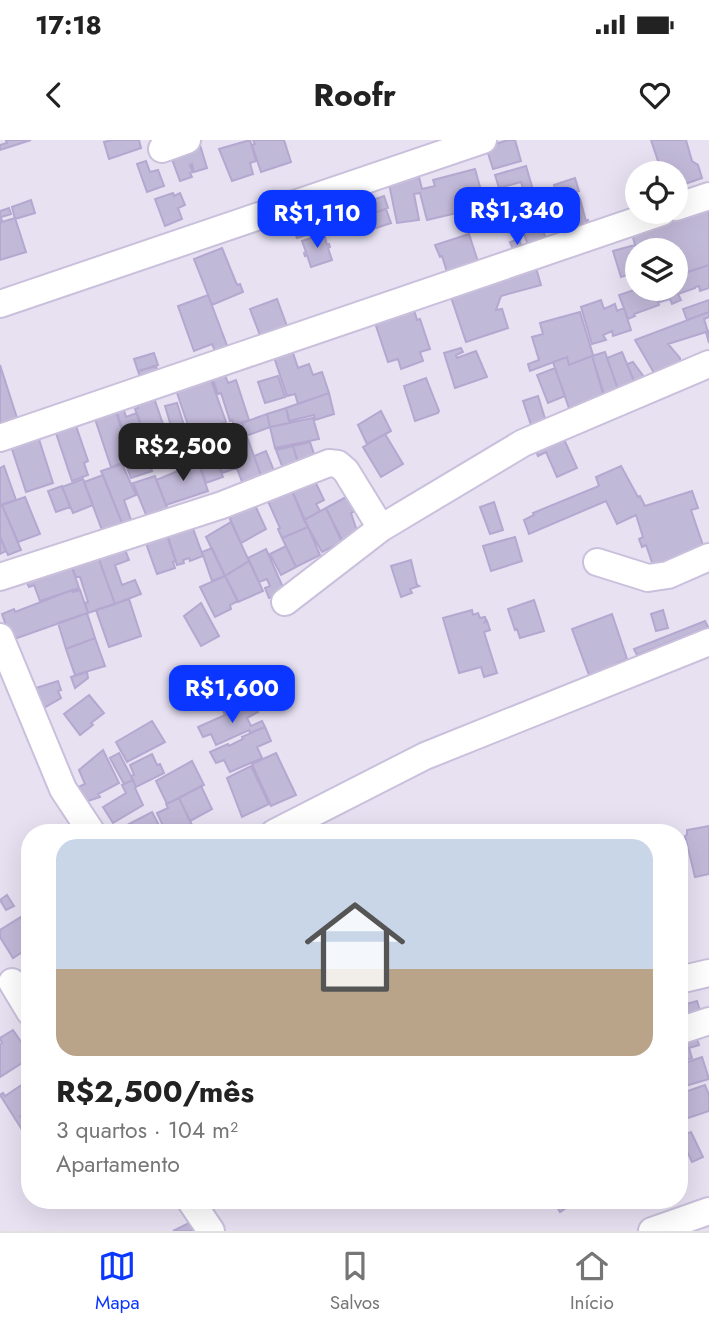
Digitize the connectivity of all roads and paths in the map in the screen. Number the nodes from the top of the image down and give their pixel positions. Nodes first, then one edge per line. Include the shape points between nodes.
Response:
1 (187, 140) edge
2 (483, 140) edge
3 (162, 149) dead end
4 (709, 196) edge
5 (688, 203) edge
6 (627, 224) edge
7 (0, 304) edge
8 (709, 364) edge
9 (0, 438) edge
10 (381, 528) junction
11 (709, 557) edge
12 (597, 562) dead end
13 (0, 577) edge
14 (285, 602) dead end
15 (0, 637) edge
16 (709, 642) edge
17 (86, 824) edge
18 (292, 824) edge
19 (709, 973) edge
20 (688, 978) edge
21 (709, 1021) edge
22 (688, 1028) edge
23 (196, 1209) edge
24 (709, 1211) edge
25 (211, 1231) edge
26 (652, 1231) edge

1 - 3 street
2 - 7 street
4 - 5 street
6 - 9 street
8 - 10 street via 523,443
10 - 13 street via 346,471 329,463 222,505
10 - 14 street
11 - 12 street via 648,579
15 - 17 street via 63,789
16 - 18 street via 425,756
19 - 20 street
21 - 22 street
23 - 25 street
24 - 26 street

